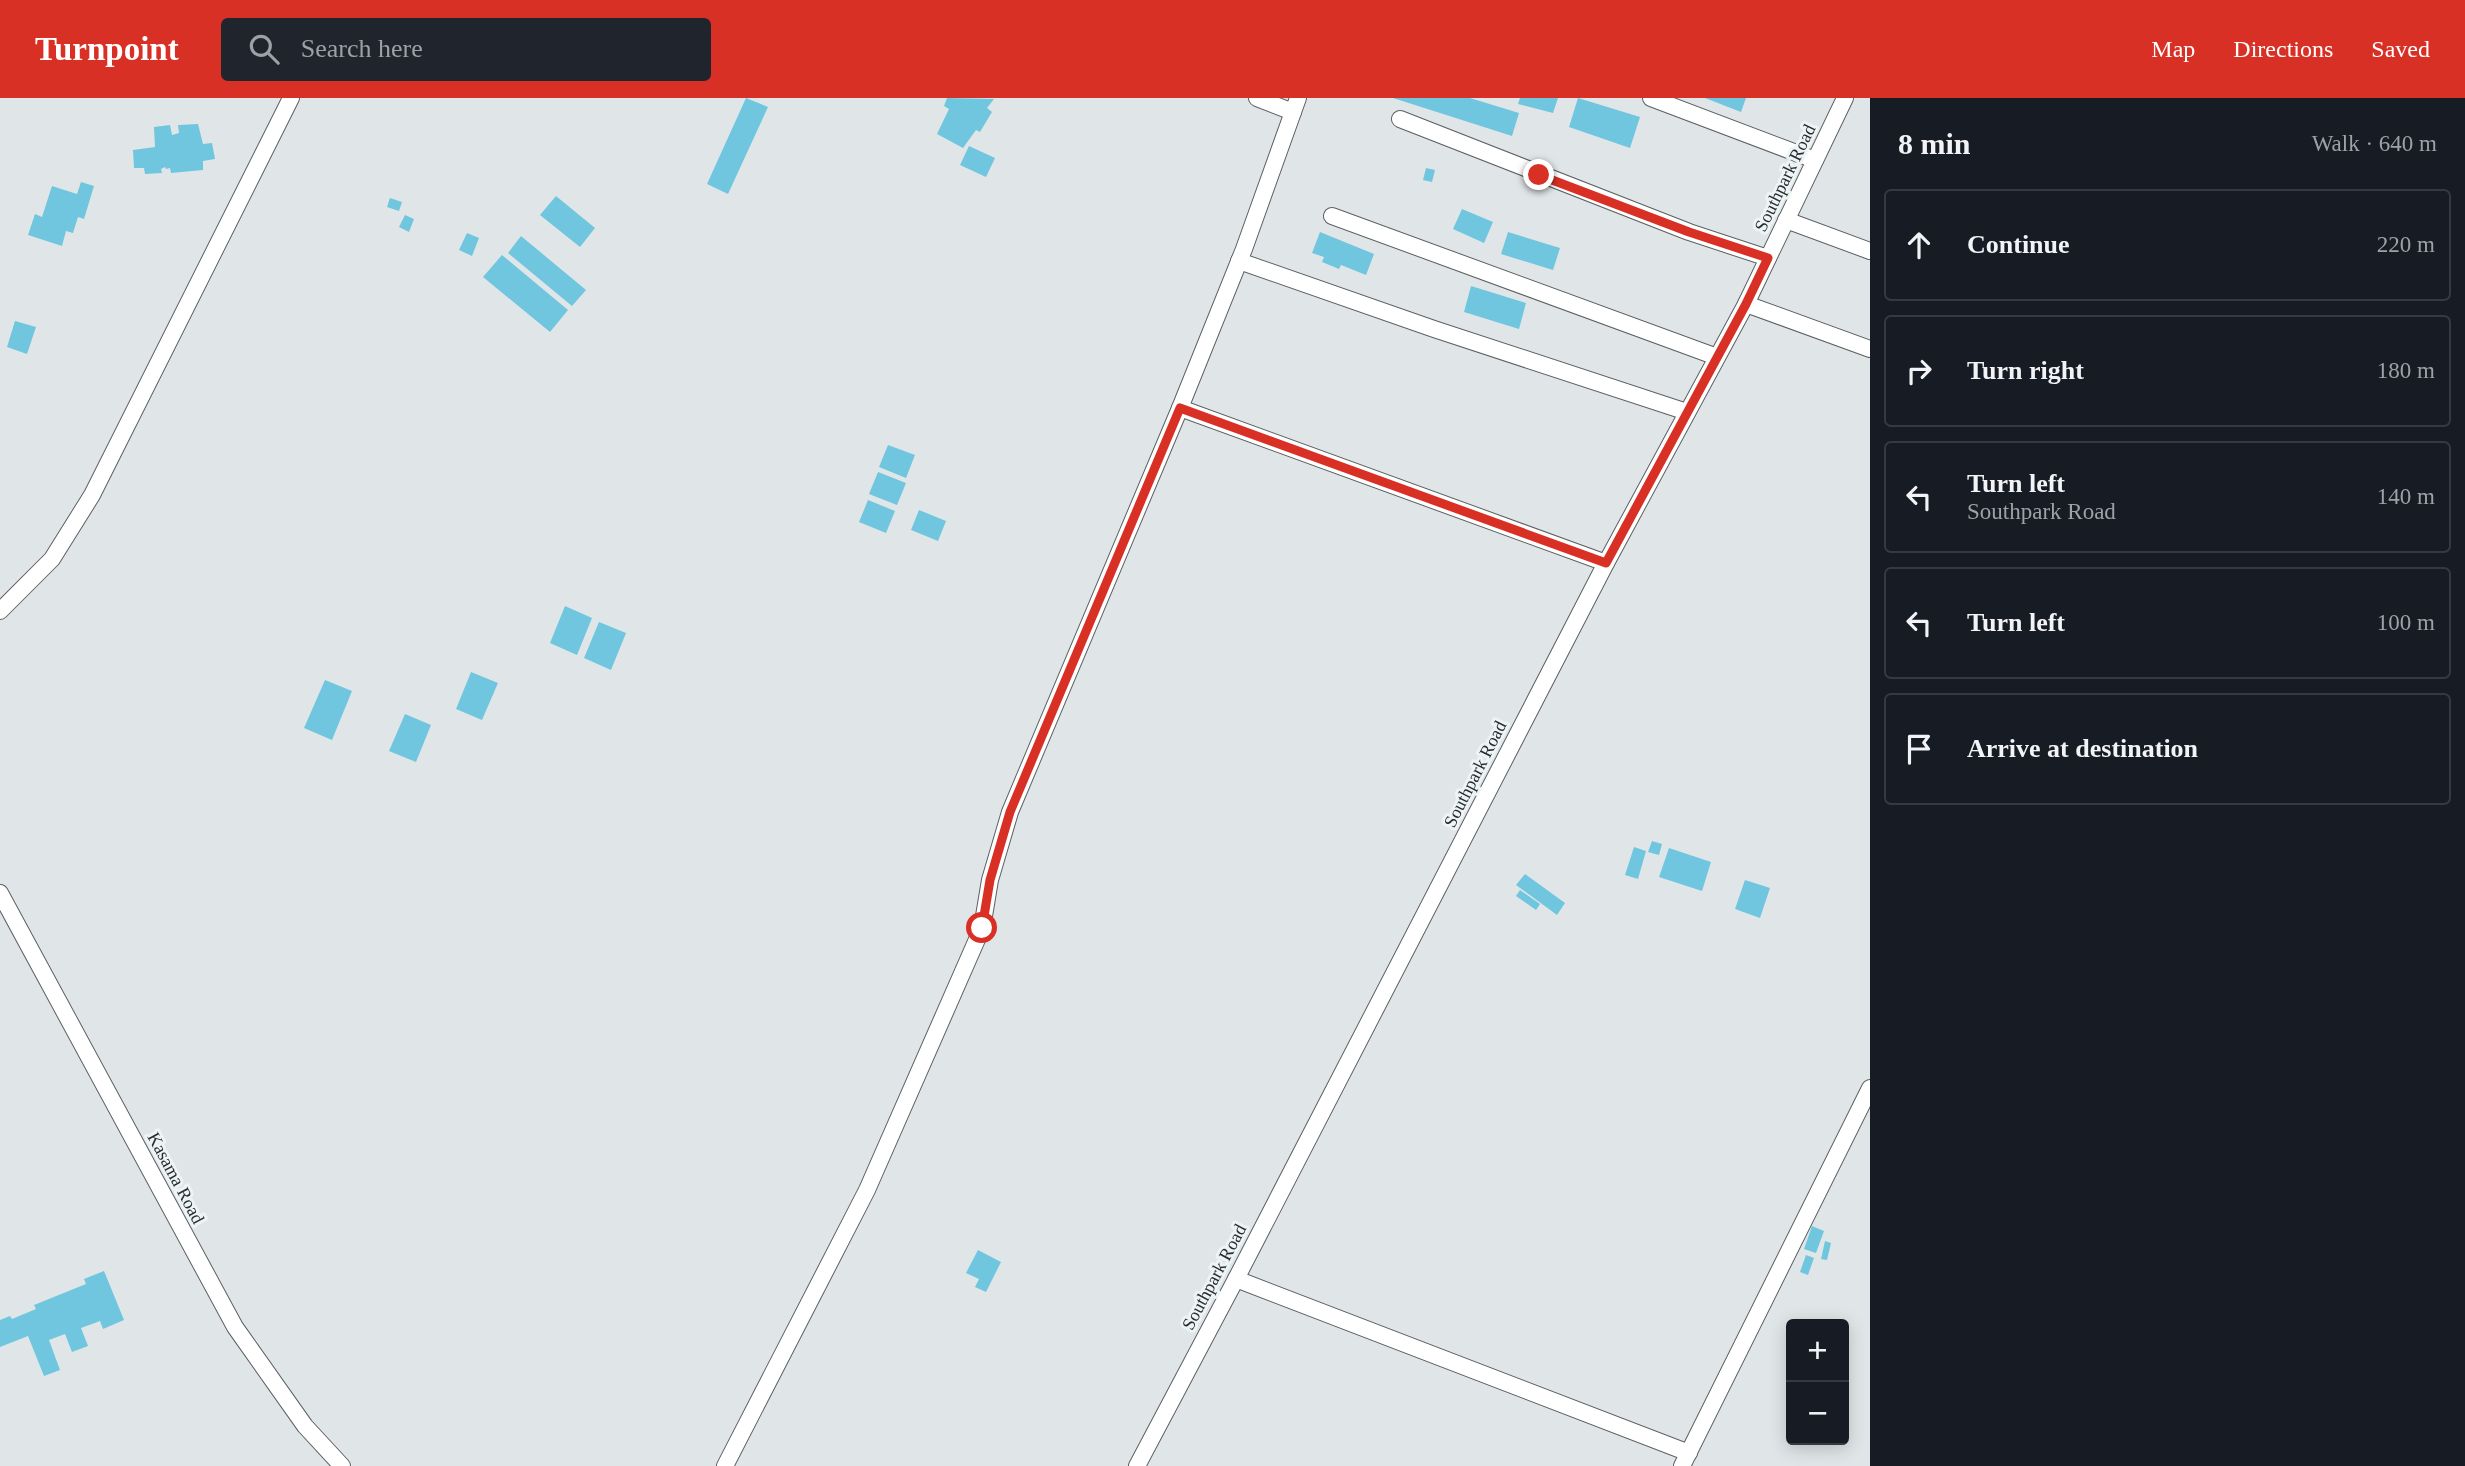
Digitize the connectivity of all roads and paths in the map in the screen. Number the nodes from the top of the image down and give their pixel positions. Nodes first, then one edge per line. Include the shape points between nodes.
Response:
1 (291, 98) edge
2 (1257, 98) edge
3 (1651, 98) edge
4 (1845, 98) edge
5 (1295, 105) edge
6 (1400, 119) dead end
7 (1815, 160) junction
8 (1332, 216) dead end
9 (1786, 220) junction
10 (1870, 251) edge
11 (1768, 258) junction
12 (1239, 261) junction
13 (1746, 304) junction
14 (1870, 349) edge
15 (1717, 357) junction
16 (1180, 408) junction
17 (1687, 412) junction
18 (1606, 563) junction
19 (0, 611) edge
20 (0, 893) edge
21 (1870, 1088) edge
22 (1236, 1279) junction
23 (1686, 1460) edge
24 (342, 1466) edge
25 (725, 1466) edge
26 (1137, 1466) edge

1 - 19 street via 92,495 52,559
2 - 5 street
3 - 7 street
4 - 7 street, Southpark Road
5 - 12 street
6 - 11 street
7 - 9 street, Southpark Road
8 - 15 street
9 - 10 street
9 - 11 street, Southpark Road
11 - 13 street, Southpark Road
12 - 16 street
12 - 17 street
13 - 14 street
13 - 15 street, Southpark Road
15 - 17 street, Southpark Road
16 - 18 street
16 - 25 street via 1010,812 982,928 867,1190
17 - 18 street, Southpark Road
18 - 22 street, Southpark Road
20 - 24 street, Kasama Road via 234,1327 305,1426
21 - 23 street
22 - 23 street
22 - 26 street, Southpark Road

